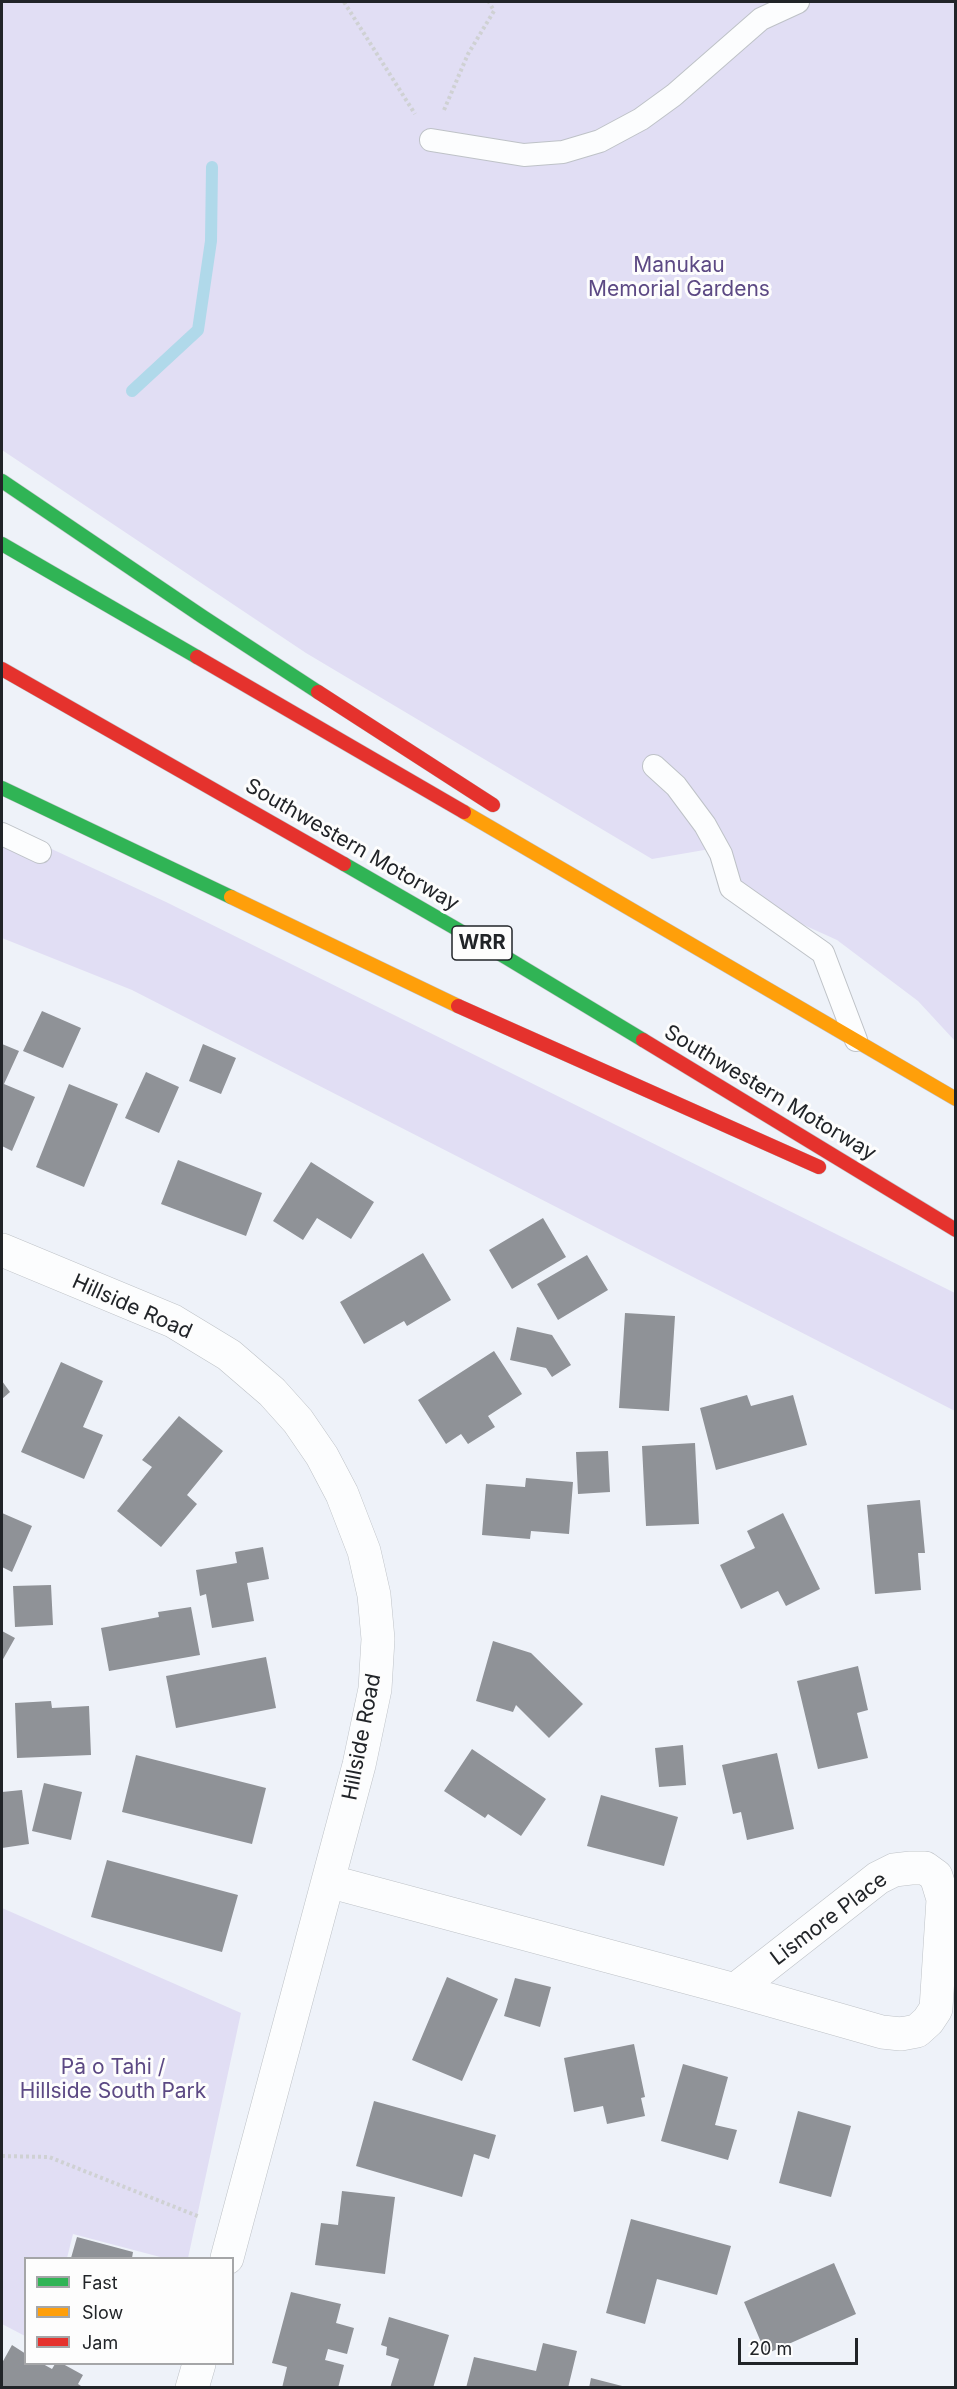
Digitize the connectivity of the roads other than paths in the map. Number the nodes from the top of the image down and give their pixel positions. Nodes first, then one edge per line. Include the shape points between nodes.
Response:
1 (798, 2) edge
2 (431, 140) road end
3 (2, 481) edge
4 (2, 544) edge
5 (2, 669) edge
6 (654, 766) dead end
7 (2, 788) edge
8 (504, 812) dead end
9 (2, 834) edge
10 (40, 852) dead end
11 (615, 884) dead end
12 (856, 1040) junction
13 (956, 1099) edge
14 (941, 1222) junction
15 (956, 1230) edge
16 (2, 1250) edge
17 (328, 1881) junction
18 (735, 1990) junction
19 (231, 2245) edge
20 (199, 2365) edge
21 (192, 2388) edge

1 - 2 lane via 761,19 674,95 600,141 563,152 524,154
3 - 8 highway
4 - 12 highway
5 - 14 highway, Southwestern Motorway / WRR via 507,957
6 - 12 lane via 676,786 705,825 721,854 731,888 822,953
7 - 14 highway via 511,1031
9 - 10 lane
11 - 12 highway
12 - 13 highway
14 - 15 highway, Southwestern Motorway / WRR
16 - 17 street, Hillside Road via 173,1321 229,1355 298,1421 337,1485 364,1551 378,1639 375,1689
17 - 18 street, Lismore Place
17 - 19 street, Hillside Road
18 - 18 street, Lismore Place via 878,1878 910,1868 925,1868 936,1876 943,1899 936,2009 917,2031 882,2032
20 - 21 street

